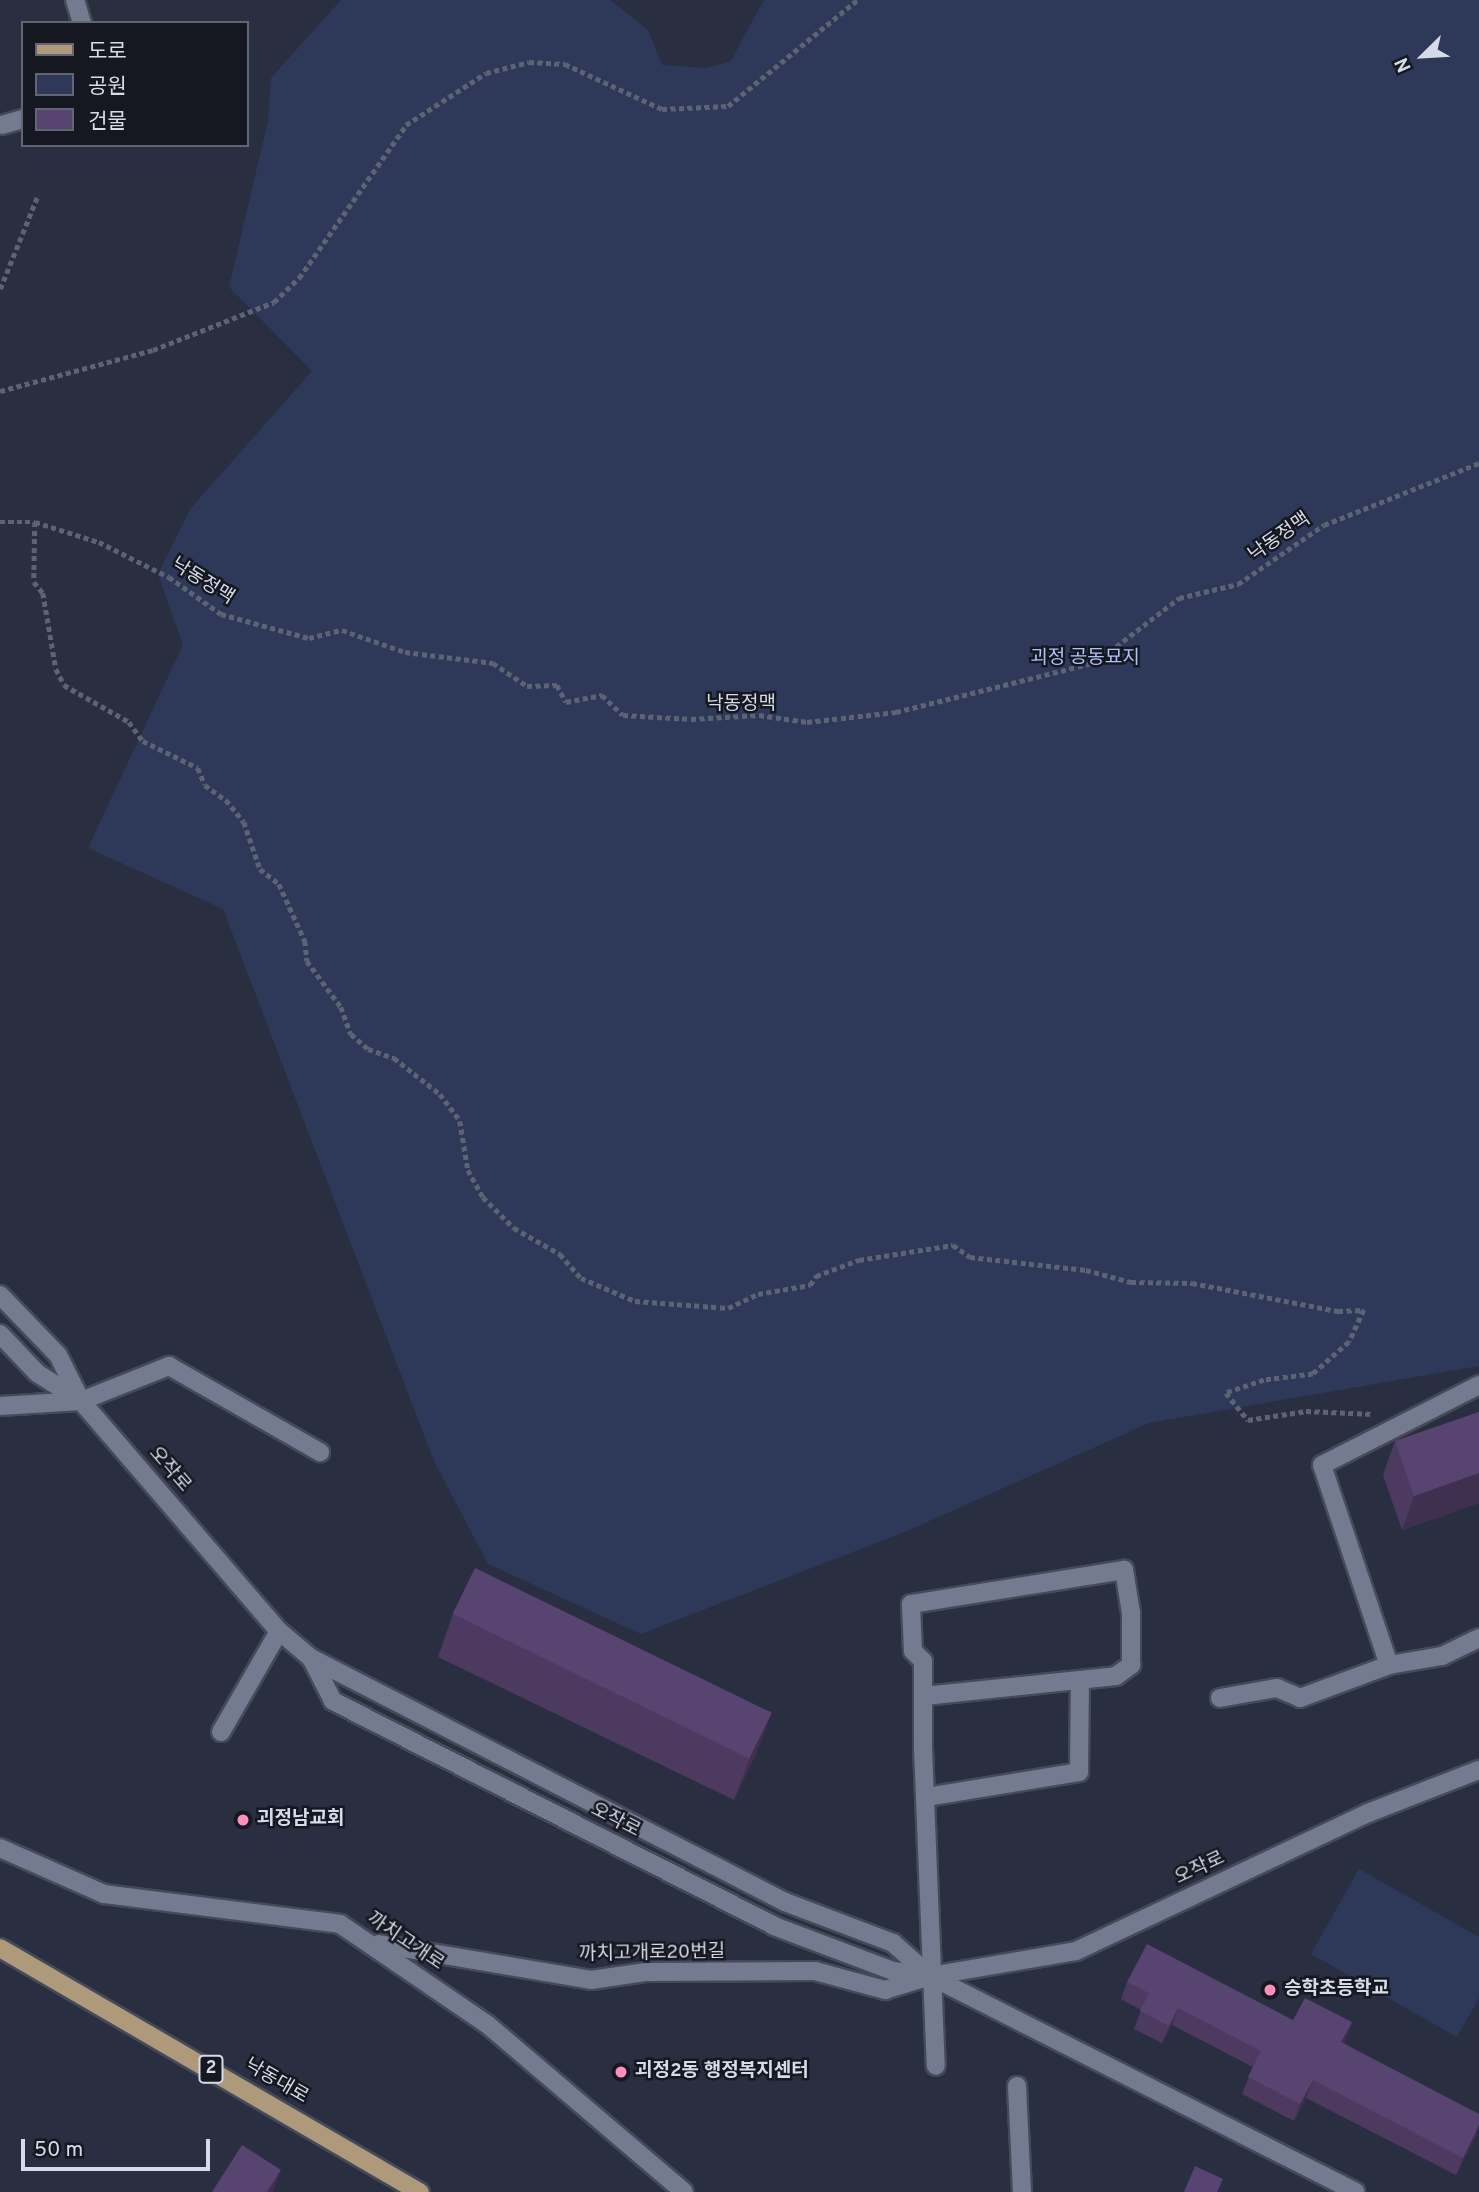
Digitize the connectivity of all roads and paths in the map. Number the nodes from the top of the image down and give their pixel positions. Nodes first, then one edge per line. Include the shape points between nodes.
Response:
1 (75, 0) edge
2 (857, 0) edge
3 (81, 21) edge
4 (21, 120) edge
5 (2, 125) dead end
6 (38, 195) dead end
7 (0, 289) edge
8 (0, 391) edge
9 (1479, 463) edge
10 (0, 522) edge
11 (35, 522) junction
12 (0, 1295) edge
13 (0, 1334) edge
14 (1479, 1385) edge
15 (81, 1401) junction
16 (0, 1406) edge
17 (1377, 1414) dead end
18 (320, 1452) dead end
19 (279, 1631) junction
20 (1479, 1638) edge
21 (311, 1658) junction
22 (1389, 1665) junction
23 (1080, 1683) junction
24 (924, 1696) junction
25 (1220, 1698) dead end
26 (221, 1732) dead end
27 (1479, 1770) edge
28 (927, 1797) junction
29 (0, 1848) edge
30 (373, 1944) junction
31 (0, 1948) edge
32 (930, 1976) junction
33 (936, 2066) dead end
34 (1017, 2087) dead end
35 (421, 2192) edge
36 (684, 2192) edge
37 (1022, 2192) edge
38 (1355, 2192) edge

1 - 3 street
2 - 8 path via 728,106 662,108 565,64 529,62 486,73 406,125 299,278 274,302 153,350
4 - 5 street
6 - 7 path
9 - 11 path, 낙동정맥 via 1324,524 1238,584 1179,598 1096,662 896,712 807,722 759,715 691,719 623,715 602,695 566,702 557,685 527,686 493,663 405,652 342,630 309,638 221,614 139,561
10 - 11 path, 낙동정맥
11 - 17 path via 34,582 43,593 56,669 64,685 129,722 143,741 198,768 205,785 226,800 244,822 261,869 279,884 304,941 307,961 341,1007 351,1034 368,1049 394,1058 440,1094 460,1121 468,1170 482,1197 514,1228 560,1254 581,1278 635,1301 728,1308 758,1294 810,1285 816,1276 859,1260 953,1245 970,1257 1086,1270 1131,1282 1192,1283 1338,1311 1364,1310 1349,1342 1313,1374 1264,1380 1226,1393 1248,1420 1306,1412
12 - 15 street, 오작로 via 58,1355
13 - 15 street, 오작로 via 37,1373
14 - 22 street via 1322,1465
15 - 16 street
15 - 18 street via 169,1366
15 - 19 street, 오작로
19 - 21 street, 오작로
19 - 26 street
20 - 22 street via 1443,1656
21 - 32 street, 오작로 via 785,1902 893,1943
21 - 32 street, 오작로 via 333,1701 774,1926 882,1967
22 - 25 street via 1300,1698 1277,1688
23 - 24 street
23 - 24 street via 1116,1675 1131,1665 1131,1613 1124,1570 911,1604 913,1651 923,1661
23 - 28 street via 1079,1772
24 - 28 street
27 - 32 street, 오작로 via 1368,1813 1076,1951
28 - 32 street
29 - 30 street, 까치고개로 via 104,1894 340,1924
30 - 32 street, 까치고개로20번길 via 592,1980 646,1972 815,1971 885,1990
30 - 36 street, 까치고개로 via 488,2025
31 - 35 main road, 낙동대로 / 2
32 - 33 street
32 - 38 street
34 - 37 street

